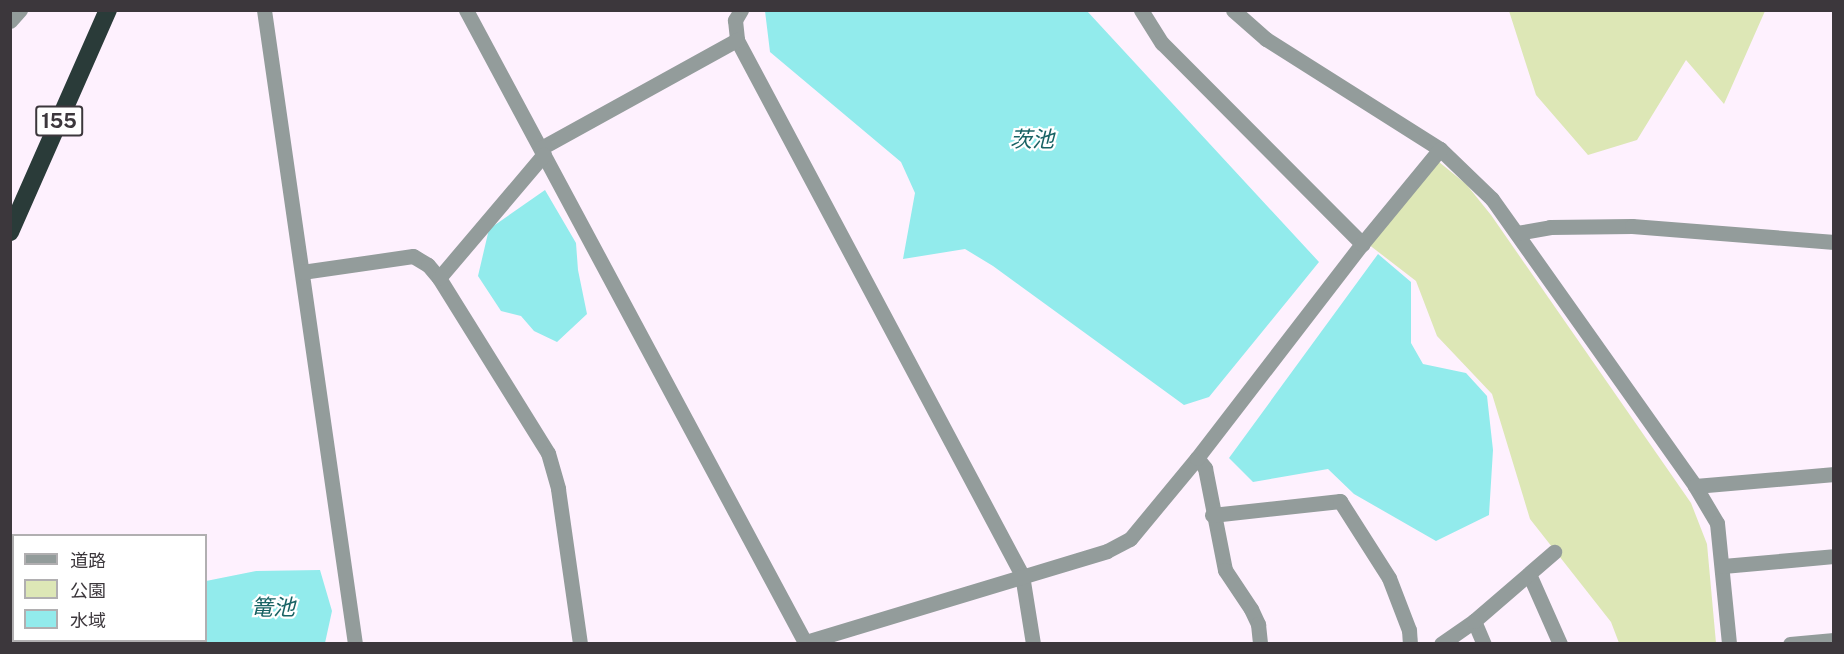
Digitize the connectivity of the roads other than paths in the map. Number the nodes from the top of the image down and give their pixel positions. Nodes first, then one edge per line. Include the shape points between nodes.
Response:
1 (20, 10) edge
2 (108, 10) edge
3 (264, 10) edge
4 (466, 10) edge
5 (741, 10) edge
6 (1141, 10) edge
7 (1233, 10) edge
8 (10, 21) edge
9 (737, 40) junction
10 (1440, 148) junction
11 (542, 151) junction
12 (10, 232) edge
13 (1517, 233) junction
14 (1833, 242) edge
15 (1362, 244) junction
16 (302, 272) junction
17 (439, 278) junction
18 (1197, 458) junction
19 (1833, 474) edge
20 (1695, 486) junction
21 (1212, 515) junction
22 (1554, 552) dead end
23 (1833, 556) edge
24 (1723, 566) junction
25 (1528, 574) junction
26 (1023, 575) junction
27 (1474, 621) junction
28 (1833, 640) edge
29 (806, 643) edge
30 (355, 644) edge
31 (580, 644) edge
32 (1033, 644) edge
33 (1260, 644) edge
34 (1410, 644) edge
35 (1441, 644) edge
36 (1484, 644) edge
37 (1560, 644) edge
38 (1729, 644) edge
39 (1790, 644) edge

1 - 8 street
2 - 12 highway, 155
3 - 16 street
4 - 11 street
5 - 9 street via 735,20
6 - 15 street via 1162,43
7 - 10 street via 1266,39
9 - 11 street
9 - 26 street
10 - 13 street via 1492,199
10 - 15 street
11 - 17 street
11 - 29 street
13 - 14 street via 1550,227 1632,226
13 - 20 street
15 - 18 street
16 - 17 street via 413,256
16 - 30 street
17 - 31 street via 548,453 558,489
18 - 21 street via 1204,468
18 - 26 street via 1130,539 1107,551
19 - 20 street
20 - 24 street via 1717,523
21 - 33 street via 1225,570 1251,609 1258,624
21 - 34 street via 1340,501 1389,578 1409,630
22 - 25 street
23 - 24 street
24 - 38 street
25 - 27 street
25 - 37 street
26 - 29 street
26 - 32 street
27 - 35 street
27 - 36 street
28 - 39 street

